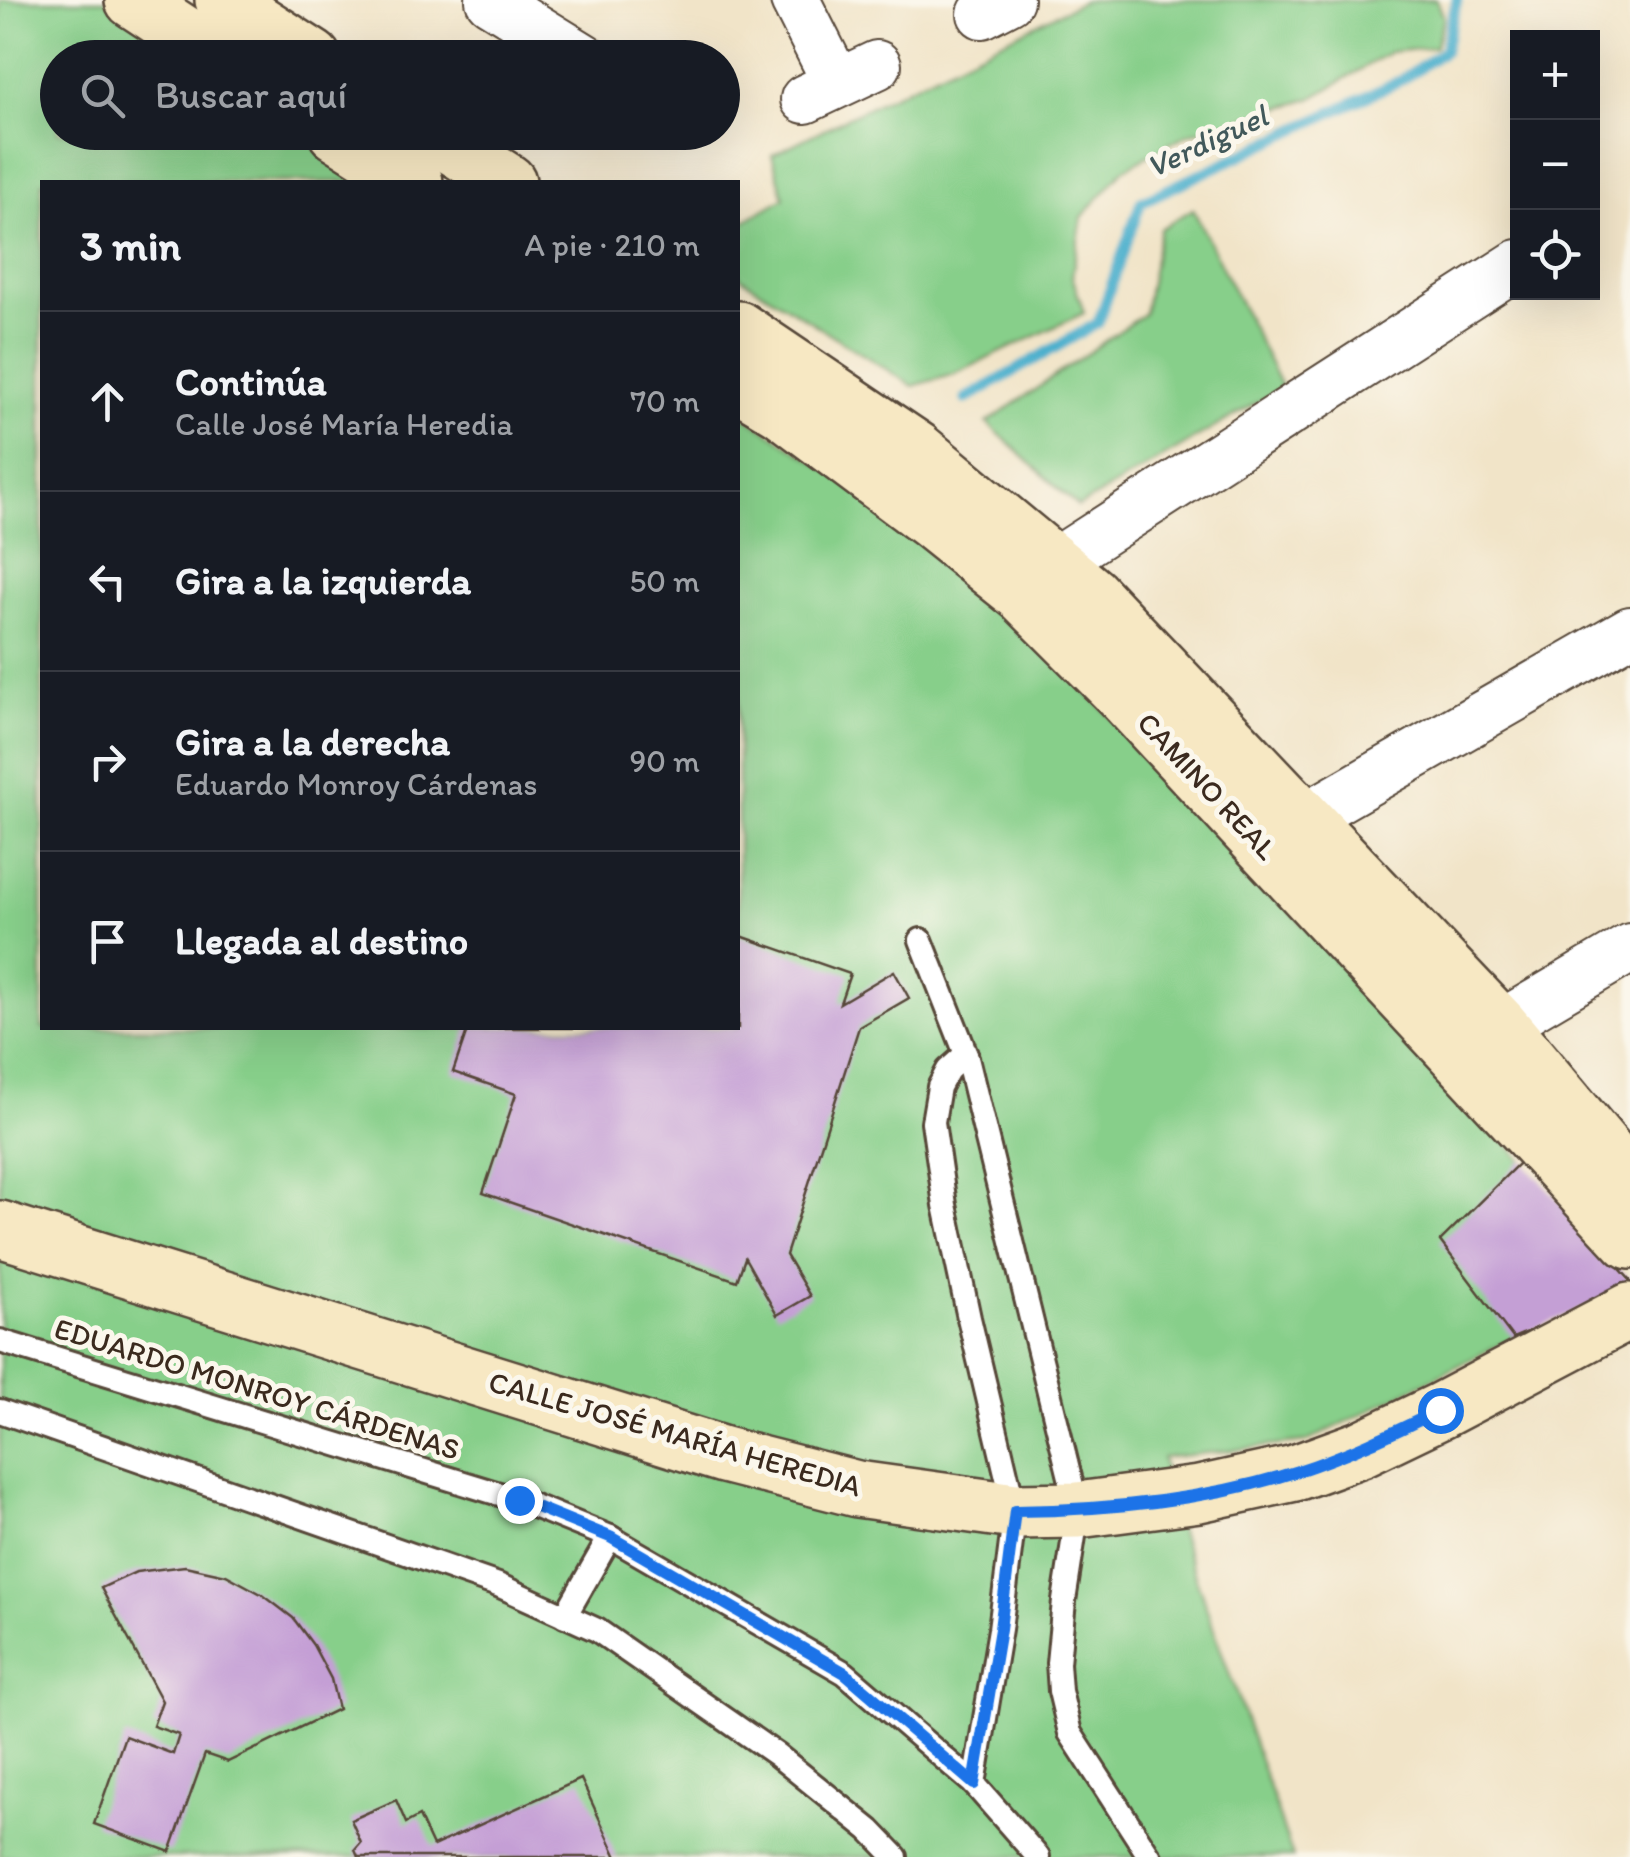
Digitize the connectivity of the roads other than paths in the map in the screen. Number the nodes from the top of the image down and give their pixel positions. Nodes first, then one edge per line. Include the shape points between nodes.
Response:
1 (133, 0) edge
2 (223, 0) edge
3 (490, 0) edge
4 (558, 0) edge
5 (795, 0) edge
6 (194, 40) edge
7 (285, 40) edge
8 (556, 40) edge
9 (577, 40) edge
10 (840, 82) dead end
11 (364, 150) edge
12 (458, 150) edge
13 (412, 180) edge
14 (505, 180) edge
15 (1510, 269) edge
16 (740, 330) edge
17 (740, 383) edge
18 (1056, 562) junction
19 (1630, 630) edge
20 (1304, 818) junction
21 (922, 940) dead end
22 (1630, 948) edge
23 (1500, 1025) junction
24 (966, 1054) junction
25 (1630, 1180) edge
26 (0, 1229) edge
27 (1630, 1240) edge
28 (1630, 1311) edge
29 (0, 1341) edge
30 (0, 1411) edge
31 (1078, 1510) junction
32 (1015, 1511) junction
33 (610, 1537) junction
34 (565, 1616) junction
35 (974, 1784) junction
36 (896, 1857) edge
37 (1038, 1857) edge
38 (1150, 1857) edge

1 - 6 main road
2 - 7 main road
3 - 8 street
4 - 9 street
5 - 10 street
11 - 13 main road
12 - 14 main road
15 - 18 street
16 - 18 main road, CAMINO REAL via 916,449
17 - 27 main road, CAMINO REAL via 1023,595
18 - 20 main road, CAMINO REAL
19 - 20 street
20 - 23 main road, CAMINO REAL
21 - 24 lane
22 - 23 street
23 - 25 main road, CAMINO REAL
24 - 31 lane
24 - 32 lane via 939,1087 933,1122 961,1281
26 - 32 main road, CALLE JOSÉ MARÍA HEREDIA via 724,1455 856,1489
28 - 31 main road, CALLE JOSÉ MARÍA HEREDIA via 1328,1461 1199,1494
29 - 33 lane, EDUARDO MONROY CÁRDENAS via 519,1500
30 - 34 lane via 498,1586
31 - 32 main road, CALLE JOSÉ MARÍA HEREDIA
31 - 38 lane via 1064,1600 1060,1691 1070,1733
32 - 35 lane
33 - 34 lane
33 - 35 lane, EDUARDO MONROY CÁRDENAS via 845,1673
34 - 36 lane via 598,1630 777,1754
35 - 37 lane, EDUARDO MONROY CÁRDENAS

